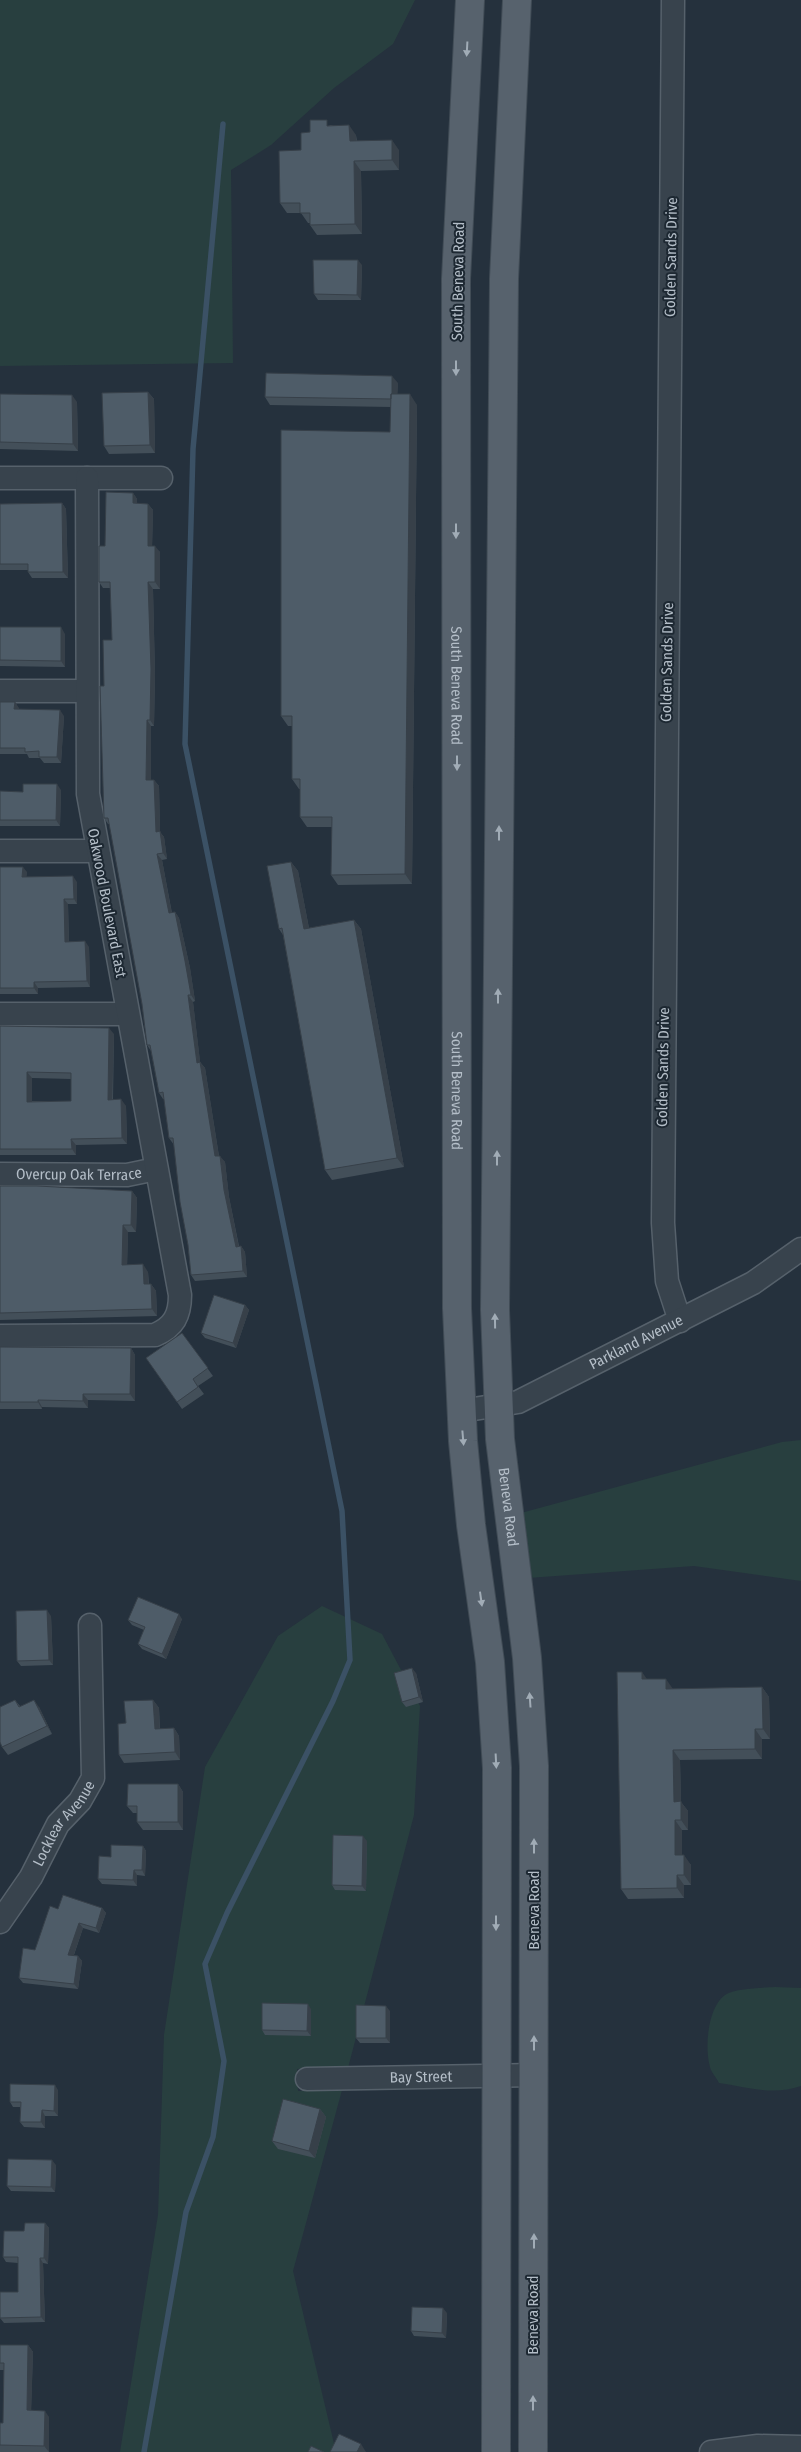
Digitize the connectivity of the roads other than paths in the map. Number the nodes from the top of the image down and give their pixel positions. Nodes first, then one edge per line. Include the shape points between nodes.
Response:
1 (470, 0) edge
2 (517, 0) edge
3 (673, 0) edge
4 (0, 478) edge
5 (87, 478) junction
6 (161, 478) dead end
7 (0, 691) edge
8 (87, 691) junction
9 (0, 851) edge
10 (97, 851) junction
11 (0, 1014) edge
12 (127, 1014) junction
13 (156, 1169) junction
14 (0, 1174) edge
15 (801, 1249) edge
16 (680, 1321) junction
17 (0, 1336) edge
18 (498, 1405) junction
19 (461, 1411) junction
20 (90, 1625) dead end
21 (0, 1922) edge
22 (495, 2074) junction
23 (534, 2074) junction
24 (307, 2079) dead end
25 (801, 2447) edge
26 (496, 2452) edge
27 (533, 2452) edge
28 (711, 2452) edge

1 -> 19 main road, South Beneva Road via 456,279 457,1308
18 -> 2 main road, Beneva Road via 504,279
3 - 16 street, Golden Sands Drive via 663,1223 667,1282
4 - 5 street
5 - 6 street
5 - 8 street, Oakwood Boulevard East
7 - 8 street
8 - 10 street, Oakwood Boulevard East via 88,794
9 - 10 street
10 - 12 street, Oakwood Boulevard East
11 - 12 street
12 - 13 street, Oakwood Boulevard East
13 - 14 street, Overcup Oak Terrace via 127,1175
13 - 17 street, Oakwood Boulevard East via 180,1295 174,1322 163,1332 144,1336
15 - 16 street, Parkland Avenue via 753,1283
16 - 18 street, Parkland Avenue via 518,1402
18 - 19 street, Parkland Avenue
23 -> 18 main road, Beneva Road via 534,1766 527,1658
19 -> 22 main road via 471,1525 490,1662 497,1768
20 - 21 street, Locklear Avenue via 93,1778 80,1801 58,1824 31,1878
22 - 23 street, Bay Street
22 - 24 street, Bay Street
22 - 26 main road
27 -> 23 main road, Beneva Road
25 - 28 street via 758,2446

